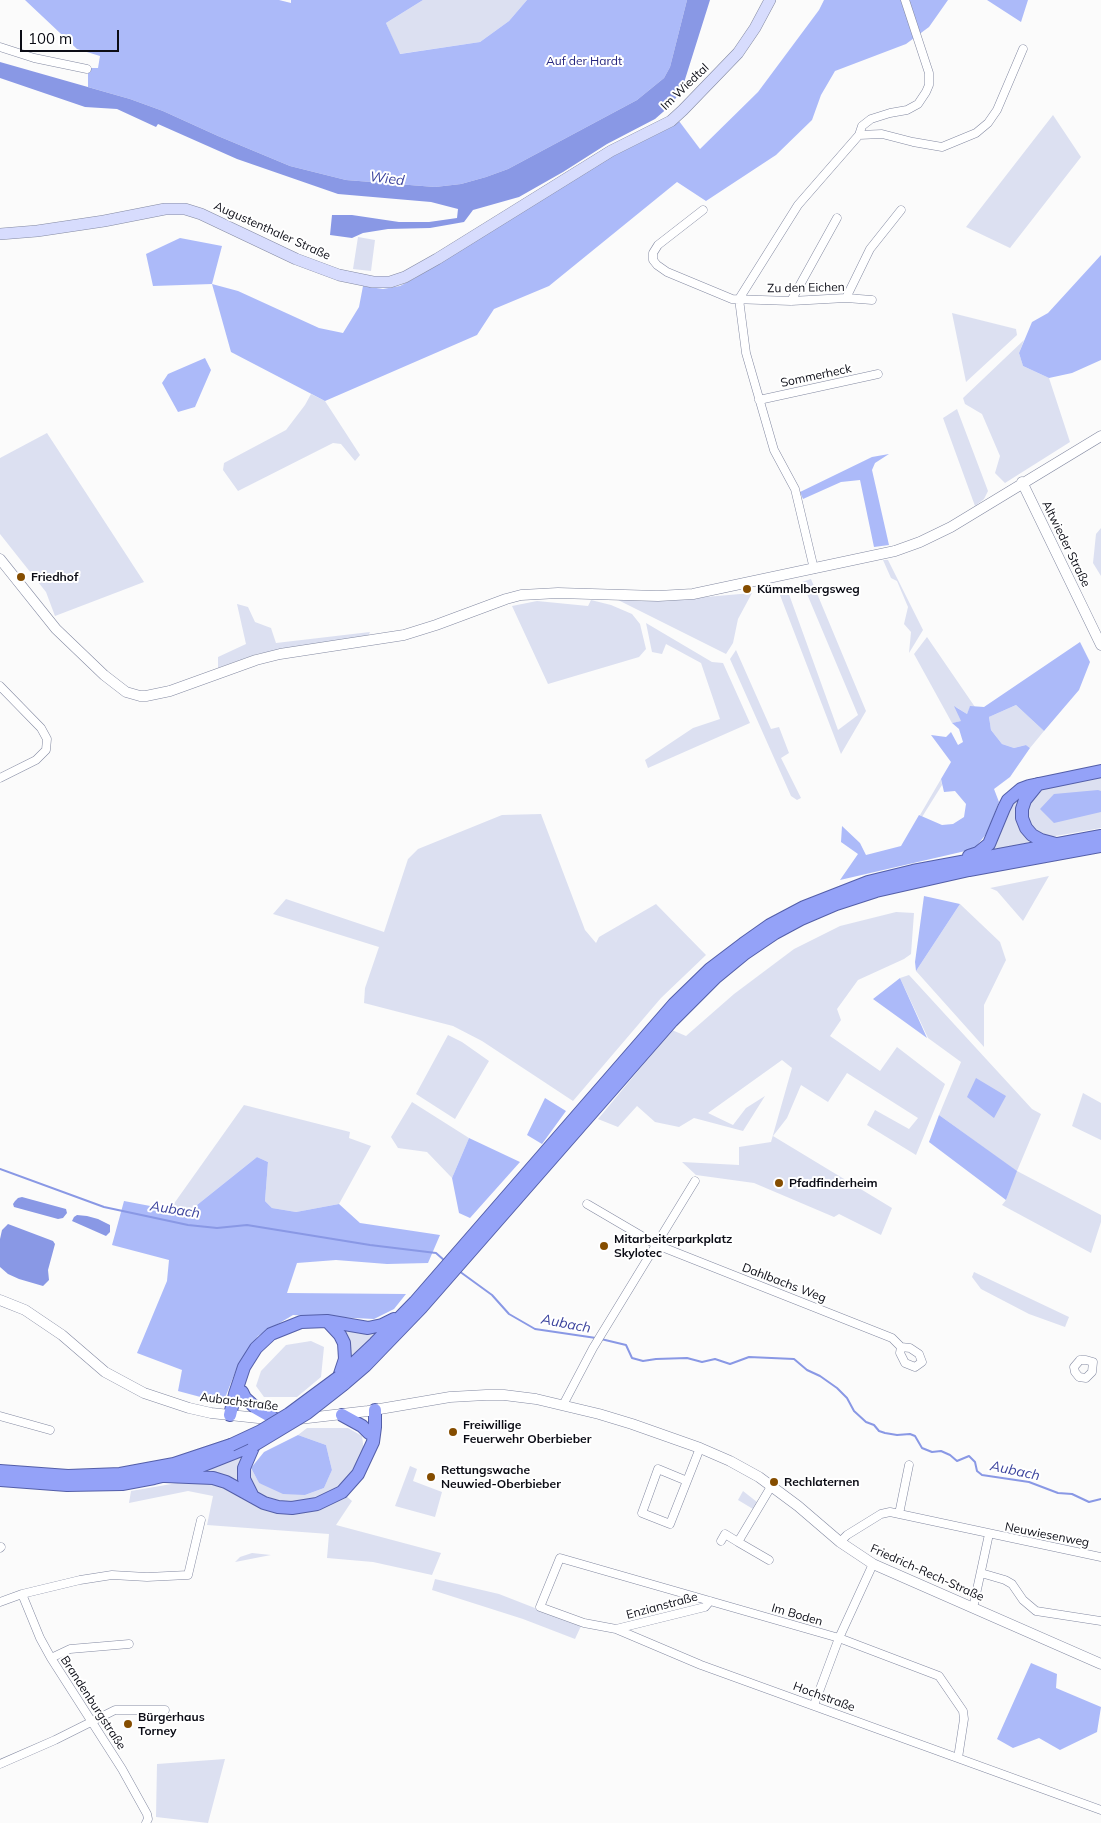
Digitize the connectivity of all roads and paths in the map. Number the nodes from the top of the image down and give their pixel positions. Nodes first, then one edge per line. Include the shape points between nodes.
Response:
1 (770, 0) edge
2 (906, 0) edge
3 (0, 47) edge
4 (1023, 49) dead end
5 (87, 69) dead end
6 (859, 135) junction
7 (541, 194) joint
8 (703, 210) dead end
9 (901, 210) dead end
10 (837, 218) dead end
11 (0, 234) edge
12 (846, 298) junction
13 (739, 299) junction
14 (872, 300) dead end
15 (791, 301) junction
16 (878, 374) dead end
17 (759, 400) junction
18 (1101, 436) edge
19 (1022, 482) junction
20 (0, 559) edge
21 (814, 568) junction
22 (1101, 645) edge
23 (0, 686) edge
24 (1101, 771) edge
25 (0, 778) edge
26 (1038, 784) junction
27 (1101, 836) edge
28 (1058, 844) junction
29 (1101, 846) edge
30 (939, 866) junction
31 (627, 1065) junction
32 (695, 1181) dead end
33 (587, 1204) dead end
34 (657, 1245) junction
35 (0, 1300) edge
36 (418, 1305) junction
37 (404, 1313) junction
38 (327, 1321) junction
39 (901, 1347) dead end
40 (241, 1378) junction
41 (342, 1381) junction
42 (242, 1392) junction
43 (563, 1405) junction
44 (375, 1410) junction
45 (230, 1415) junction
46 (342, 1415) junction
47 (0, 1416) edge
48 (277, 1420) junction
49 (50, 1430) dead end
50 (369, 1433) junction
51 (254, 1445) junction
52 (700, 1448) junction
53 (368, 1455) junction
54 (909, 1465) dead end
55 (0, 1471) edge
56 (165, 1476) junction
57 (0, 1480) edge
58 (687, 1481) junction
59 (772, 1485) junction
60 (253, 1496) junction
61 (899, 1514) junction
62 (201, 1520) dead end
63 (989, 1534) junction
64 (721, 1541) dead end
65 (738, 1542) junction
66 (840, 1542) junction
67 (1101, 1557) edge
68 (769, 1560) dead end
69 (873, 1564) junction
70 (981, 1574) junction
71 (22, 1594) junction
72 (710, 1601) junction
73 (0, 1602) edge
74 (540, 1607) joint
75 (973, 1608) junction
76 (1101, 1621) edge
77 (616, 1629) junction
78 (839, 1638) junction
79 (130, 1644) dead end
80 (51, 1658) junction
81 (1101, 1664) edge
82 (814, 1705) junction
83 (165, 1710) dead end
84 (92, 1721) junction
85 (958, 1758) junction
86 (0, 1764) edge
87 (1101, 1810) edge
88 (146, 1823) edge

1 - 7 main road, Im Wiedtal via 738,54 683,110 660,127 630,140
2 - 6 street via 929,73 928,85 918,104 871,119 862,126
3 - 5 street
4 - 6 street via 997,110 976,133 942,147 882,134
6 - 13 street via 798,205
7 - 11 main road, Augustenthaler Straße via 437,259 390,282 339,275 185,209 166,209 75,226
8 - 13 street, Zu den Eichen via 658,245 652,260 667,272
9 - 12 street via 870,249
10 - 15 street
12 - 14 street, Zu den Eichen
12 - 15 street, Zu den Eichen
13 - 15 street, Zu den Eichen
13 - 17 street via 746,353
16 - 17 street, Sommerheck
17 - 21 street via 774,450 794,489
18 - 19 street
19 - 21 street via 951,527 920,542 887,553
19 - 22 street, Altwieder Straße
20 - 21 street via 62,636 116,686 146,696 280,654 404,635 522,595 694,594
23 - 25 street via 41,728 47,739 46,750 36,760
24 - 26 highway
26 - 28 highway via 1025,800 1022,818 1032,835
26 - 30 highway via 1021,789 1008,800 993,837 983,850
27 - 28 highway
28 - 30 highway
29 - 31 highway via 909,882 836,904 801,919 744,954
30 - 31 highway via 852,888 770,925 710,969 674,1004
31 - 36 highway
32 - 34 street
33 - 34 street, Dahlbachs Weg
34 - 39 street, Dahlbachs Weg via 892,1338
34 - 43 street via 602,1332
35 - 45 street, Aubachstraße via 25,1310 62,1335 105,1372 126,1384 189,1408
36 - 37 highway
36 - 41 highway via 364,1366
37 - 38 highway via 382,1325 368,1328
37 - 41 highway
38 - 40 highway via 301,1322 272,1334 249,1357
38 - 41 highway via 344,1343
40 - 42 highway
40 - 45 highway
41 - 51 highway, bridge via 307,1413
41 - 55 highway, bridge via 262,1430 231,1445 174,1464 120,1474 68,1476
42 - 45 highway via 240,1406
42 - 48 highway via 256,1408
43 - 44 street, Aubachstraße via 486,1394
43 - 52 street, Friedrich-Rech-Straße via 632,1424
44 - 46 street, Aubachstraße
44 - 50 highway via 368,1419
44 - 53 highway via 374,1434
45 - 48 street, Aubachstraße
46 - 48 street, Aubachstraße
46 - 50 highway
47 - 49 street
50 - 53 highway
51 - 56 highway
51 - 60 highway via 244,1468 244,1479
52 - 58 street
52 - 59 street, Friedrich-Rech-Straße
53 - 60 highway via 351,1483 330,1499 317,1504 299,1508 278,1507
54 - 61 street
56 - 57 highway via 122,1484 85,1486
56 - 60 highway via 213,1478
58 - 58 street via 670,1524 642,1513 658,1469
59 - 65 street
59 - 66 street, Friedrich-Rech-Straße
61 - 63 street, Neuwiesenweg
61 - 66 street, Neuwiesenweg via 881,1514
62 - 71 street via 188,1575 112,1575
63 - 67 street, Neuwiesenweg
63 - 70 street, Neuwiesenweg
64 - 65 street via 724,1534
65 - 68 street
66 - 69 street, Friedrich-Rech-Straße
69 - 75 street, Friedrich-Rech-Straße
69 - 78 street
70 - 75 street, Neuwiesenweg
70 - 76 street via 1012,1584 1022,1600 1036,1611
71 - 73 street
71 - 80 street, Brandenburgstraße
72 - 74 street, Im Boden via 560,1558
72 - 77 street, Enzianstraße via 705,1607
72 - 78 street, Im Boden
74 - 77 street, Hochstraße via 584,1623
75 - 81 street, Friedrich-Rech-Straße
77 - 82 street, Hochstraße via 701,1665
78 - 82 street
78 - 85 street, Im Boden via 943,1679 963,1711
79 - 80 street via 70,1649
80 - 84 street, Brandenburgstraße
82 - 85 street, Hochstraße
83 - 84 street via 115,1710
84 - 86 street
84 - 88 street, Brandenburgstraße via 146,1814
85 - 87 street, Hochstraße

